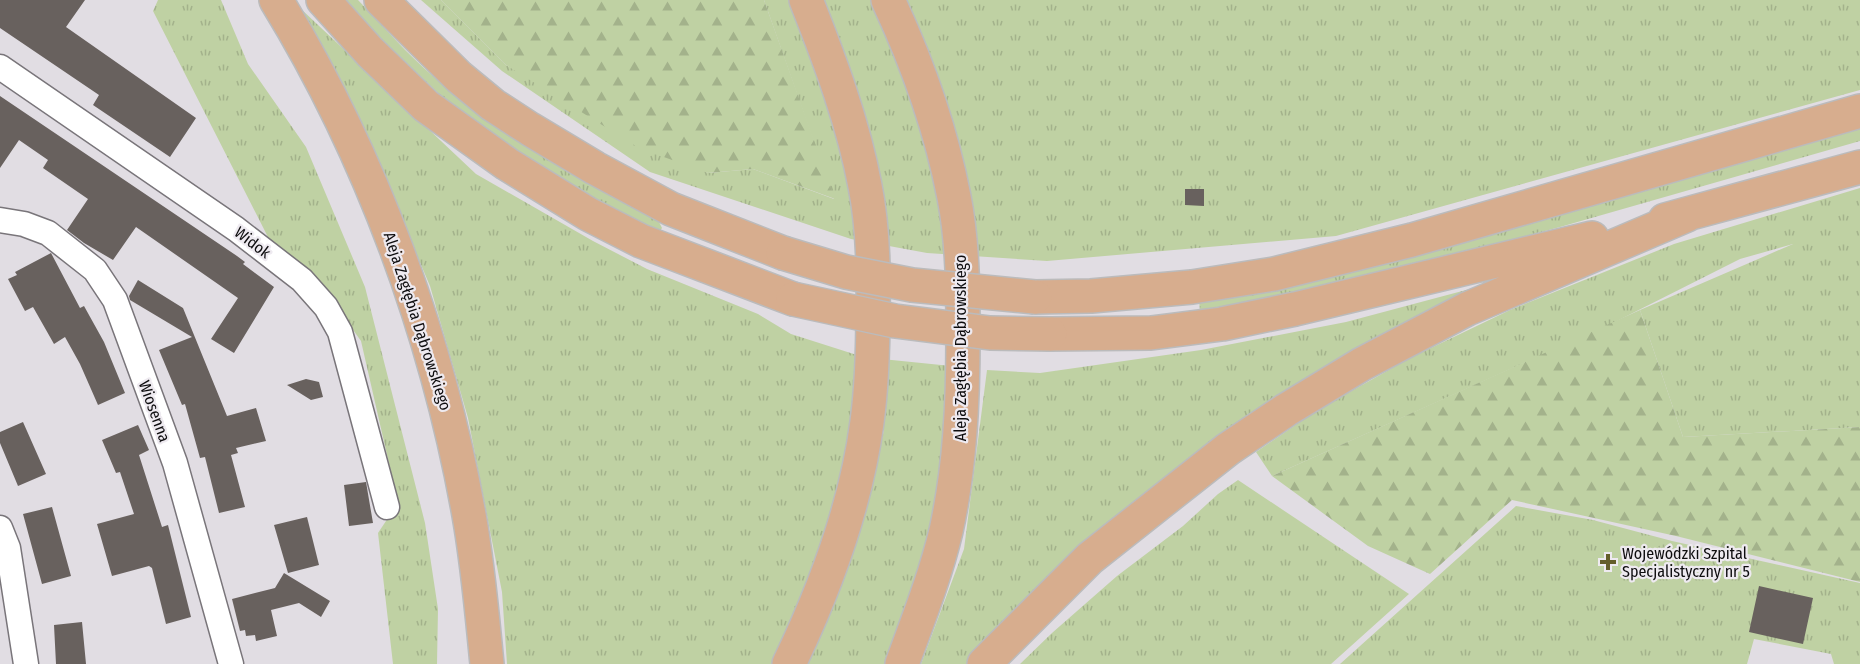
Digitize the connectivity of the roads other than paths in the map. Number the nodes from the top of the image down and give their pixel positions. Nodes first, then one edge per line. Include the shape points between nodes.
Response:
1 (323, 0) edge
2 (806, 0) edge
3 (888, 0) edge
4 (278, 3) edge
5 (392, 7) edge
6 (0, 67) edge
7 (1860, 111) edge
8 (1860, 167) edge
9 (1687, 215) junction
10 (0, 220) edge
11 (387, 507) dead end
12 (0, 528) edge
13 (26, 664) edge
14 (231, 664) edge
15 (487, 664) edge
16 (789, 664) edge
17 (902, 664) edge
18 (984, 664) edge

1 - 9 main road, bridge via 426,106 507,164 588,214 641,241 793,299 895,321 990,333 1050,334 1151,333 1222,324
2 - 16 main road via 844,102 865,187 871,232 873,339 867,424 852,496 809,621
3 - 17 main road, Aleja Zagłębia Dąbrowskiego via 941,144 954,197 963,288 963,384 956,480 934,577
4 - 15 main road, Aleja Zagłębia Dąbrowskiego via 343,124 391,234 418,310 452,428 470,516
5 - 7 main road, bridge via 459,77 493,105 595,168 671,208 783,253 846,272 912,285 1035,297 1192,287 1274,274 1412,240
6 - 11 street, Widok via 236,229 302,280 326,307 340,332
8 - 9 main road
9 - 18 main road via 1467,309 1362,364 1286,410 1228,449 1090,558
10 - 14 street, Wiosenna via 48,233 95,270 116,300 175,463
12 - 13 street via 8,548

